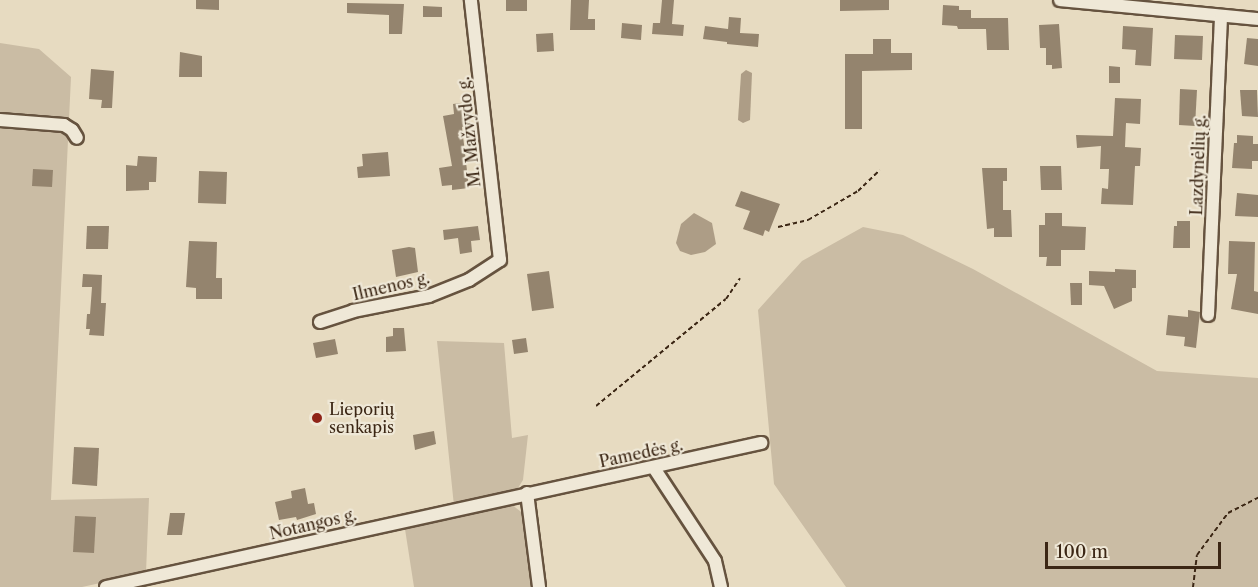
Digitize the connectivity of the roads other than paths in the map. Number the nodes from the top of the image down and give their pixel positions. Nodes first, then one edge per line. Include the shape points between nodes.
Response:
1 (471, 0) edge
2 (1060, 0) edge
3 (1221, 16) junction
4 (1258, 19) edge
5 (0, 120) edge
6 (77, 138) dead end
7 (500, 260) joint
8 (1208, 315) dead end
9 (320, 322) dead end
10 (761, 443) dead end
11 (654, 468) junction
12 (527, 493) junction
13 (106, 587) edge
14 (539, 587) edge
15 (721, 587) edge

1 - 7 street, M. Mažvydo g.
2 - 3 street
3 - 4 street
3 - 8 street, Lazdynėlių g.
5 - 6 street via 64,125
7 - 9 street, Ilmenos g. via 469,280 429,296 353,311
10 - 11 street, Pamedės g.
11 - 12 street, Pamedės g.
11 - 15 street via 715,561
12 - 13 street, Notangos g.
12 - 14 street

